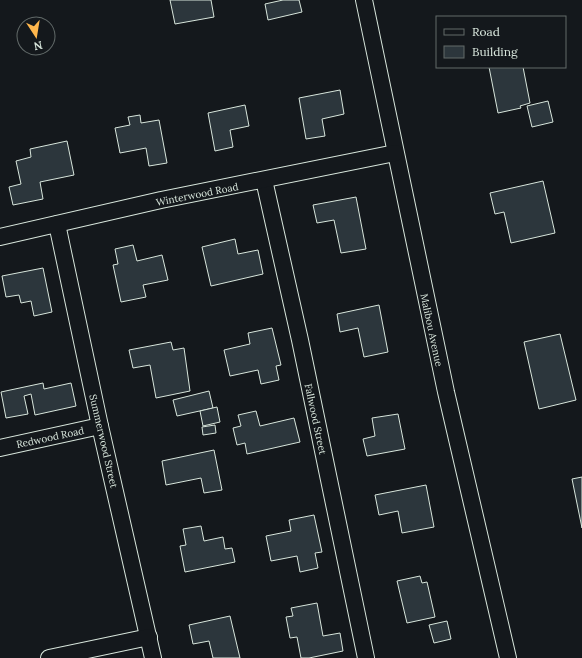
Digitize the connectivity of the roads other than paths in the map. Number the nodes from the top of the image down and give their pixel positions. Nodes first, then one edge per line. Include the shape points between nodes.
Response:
1 (364, 0) edge
2 (395, 153) junction
3 (264, 180) junction
4 (57, 224) junction
5 (0, 236) edge
6 (100, 426) junction
7 (0, 448) edge
8 (148, 637) junction
9 (49, 658) edge
10 (153, 658) edge
11 (366, 658) edge
12 (508, 658) edge

1 - 2 street, Malibou Avenue
2 - 3 street, Winterwood Road
2 - 12 street, Malibou Avenue via 446,392
3 - 4 street, Winterwood Road
3 - 11 street, Fallwood Street
4 - 5 street, Winterwood Road
4 - 6 street, Summerwood Street
6 - 7 street, Redwood Road
6 - 8 street, Summerwood Street
8 - 9 street
8 - 10 street, Summerwood Street

